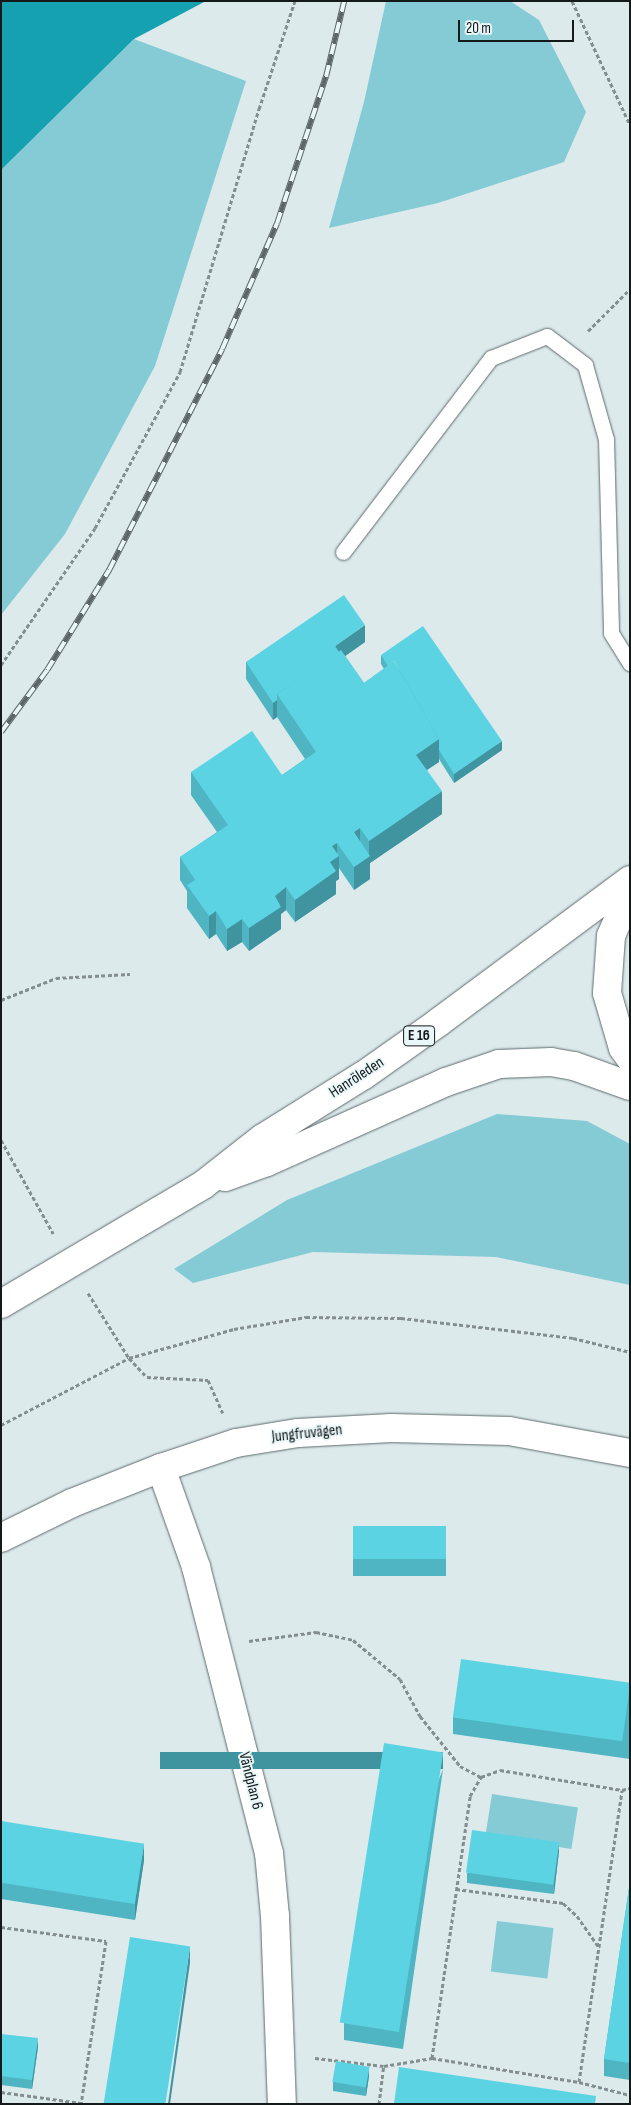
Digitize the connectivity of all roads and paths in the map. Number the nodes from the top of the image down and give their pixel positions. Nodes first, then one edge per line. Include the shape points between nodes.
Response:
1 (295, 1) edge
2 (572, 1) edge
3 (630, 125) edge
4 (630, 289) edge
5 (568, 352) junction
6 (343, 552) dead end
7 (630, 663) edge
8 (1, 665) edge
9 (630, 880) edge
10 (630, 892) edge
11 (130, 974) dead end
12 (1, 1000) edge
13 (630, 1058) edge
14 (630, 1086) edge
15 (1, 1140) edge
16 (203, 1185) junction
17 (54, 1236) dead end
18 (85, 1288) dead end
19 (1, 1304) edge
20 (630, 1352) edge
21 (129, 1358) junction
22 (1, 1424) edge
23 (236, 1443) junction
24 (630, 1453) edge
25 (161, 1468) junction
26 (1, 1538) edge
27 (216, 1647) junction
28 (481, 1777) junction
29 (630, 1788) edge
30 (622, 1790) junction
31 (456, 1889) junction
32 (1, 1927) edge
33 (599, 1948) junction
34 (280, 2054) junction
35 (432, 2058) junction
36 (384, 2066) junction
37 (579, 2082) junction
38 (1, 2092) edge
39 (630, 2095) edge
40 (81, 2103) edge
41 (282, 2104) edge
42 (379, 2104) edge

1 - 8 path via 180,372 96,528
2 - 3 path
4 - 5 path
5 - 6 lane via 547,336 491,358
5 - 7 lane via 585,365 606,440 611,633
9 - 16 main road, Hanröleden / E 16 via 402,1048 263,1138
10 - 13 main road via 611,936 607,993 623,1048
11 - 12 path via 56,978
14 - 16 main road, Hanröleden / E 16 via 574,1066 550,1062 499,1064 446,1082 267,1162
15 - 17 path
16 - 19 main road, Hanröleden / E 16
18 - 21 path
20 - 21 path via 573,1338 401,1318 306,1317 234,1329
21 - 22 path
21 - 23 path via 147,1377 208,1380
23 - 24 main road, Jungfruvägen via 298,1433 391,1428 509,1431
23 - 25 main road, Jungfruvägen
25 - 26 main road, Jungfruvägen via 72,1503
25 - 27 main road, Vändplan 6 via 196,1567
27 - 28 path via 316,1632 353,1640 400,1679 420,1716 460,1766
27 - 34 main road, Vändplan 6 via 269,1854 275,1916
28 - 30 path via 500,1770
28 - 31 path via 470,1796
29 - 30 path
30 - 33 path
31 - 33 path via 563,1903 577,1916
31 - 35 path
32 - 40 path via 106,1941
33 - 37 path
34 - 36 path
34 - 41 main road, Vändplan 6
35 - 36 path
35 - 37 path
36 - 42 path
37 - 39 path
38 - 40 path

